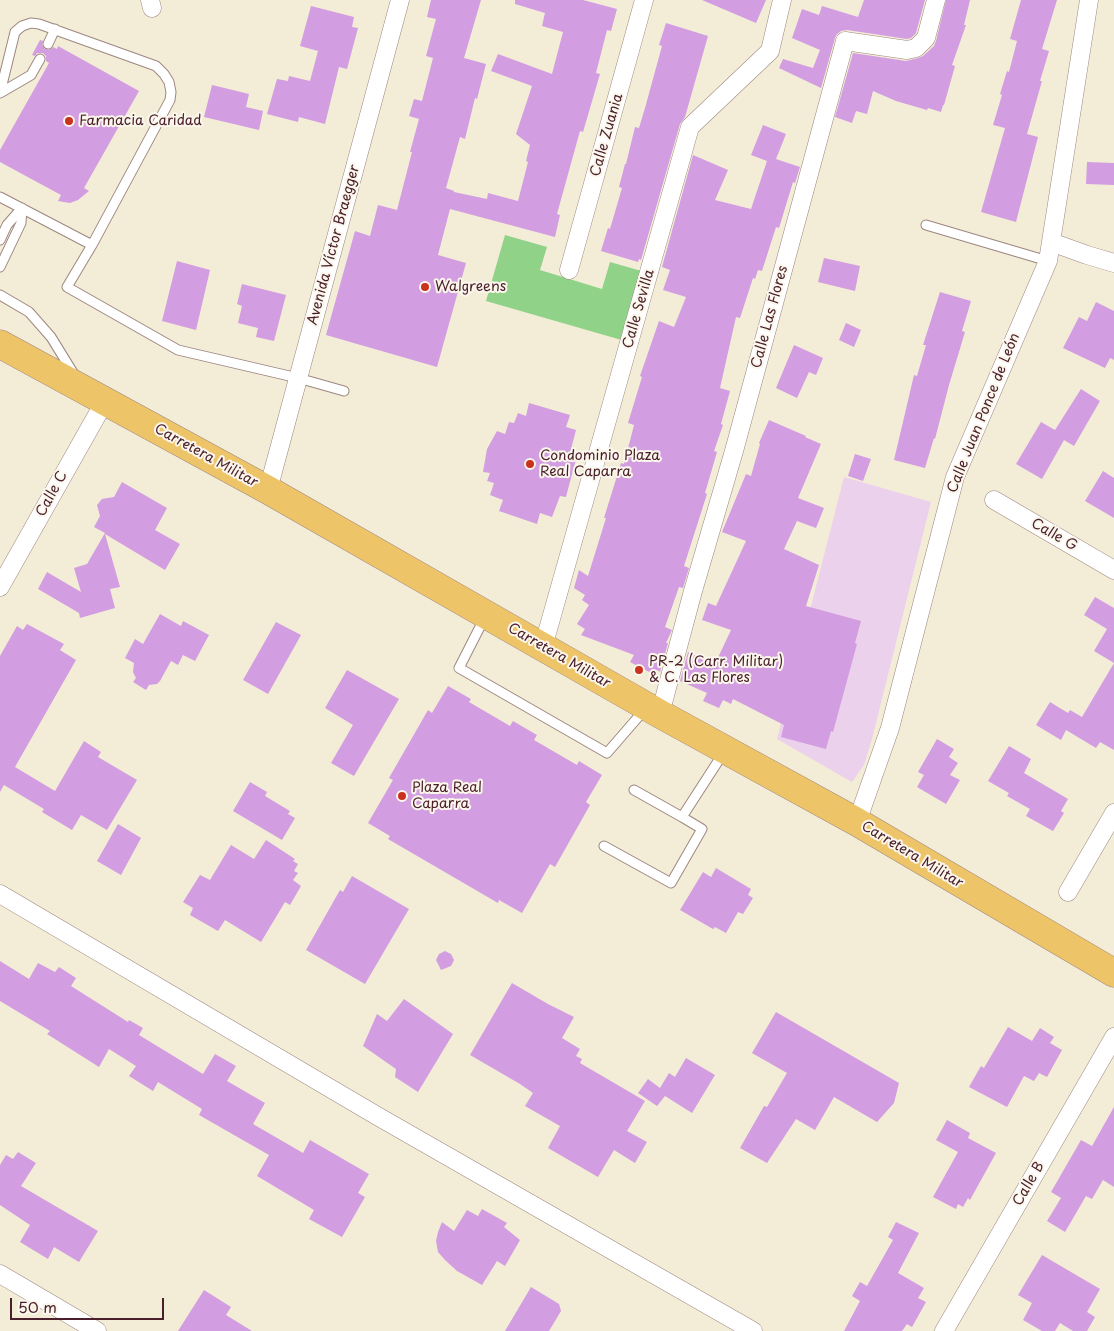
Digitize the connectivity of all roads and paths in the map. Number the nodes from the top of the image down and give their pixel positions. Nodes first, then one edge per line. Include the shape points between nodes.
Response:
1 (400, 0) edge
2 (644, 0) edge
3 (782, 0) edge
4 (936, 0) edge
5 (1089, 0) edge
6 (55, 30) junction
7 (48, 44) dead end
8 (40, 58) dead end
9 (0, 93) edge
10 (0, 197) edge
11 (22, 208) junction
12 (926, 225) dead end
13 (0, 240) edge
14 (1051, 242) junction
15 (92, 245) junction
16 (1048, 261) junction
17 (1114, 264) edge
18 (0, 267) edge
19 (569, 270) dead end
20 (0, 295) edge
21 (0, 344) edge
22 (298, 378) junction
23 (344, 391) dead end
24 (94, 395) junction
25 (268, 490) junction
26 (994, 500) dead end
27 (1114, 570) edge
28 (0, 587) edge
29 (486, 615) junction
30 (543, 647) junction
31 (654, 710) junction
32 (726, 750) junction
33 (634, 790) dead end
34 (1114, 813) edge
35 (682, 817) junction
36 (857, 822) junction
37 (604, 846) dead end
38 (1068, 892) dead end
39 (0, 894) edge
40 (1114, 973) edge
41 (1114, 1037) edge
42 (0, 1274) edge
43 (96, 1331) edge
44 (753, 1331) edge
45 (944, 1331) edge

1 - 22 street, Avenida Víctor Braegger
2 - 19 street, Calle Zuania
3 - 30 street, Calle Sevilla via 770,52 690,127
4 - 31 street, Calle Las Flores via 926,38 916,48 907,50 845,41 737,442
5 - 14 street, Calle Juan Ponce de León
6 - 7 lane
6 - 9 lane via 31,23 16,32
6 - 15 lane via 156,66 169,82 171,92 170,100
8 - 9 lane via 31,75
10 - 11 lane
11 - 13 lane via 7,225
11 - 15 lane
11 - 18 lane via 21,223
12 - 16 lane
14 - 16 street, Calle Juan Ponce de León
14 - 17 street
15 - 22 lane via 68,287 178,350
16 - 36 street, Calle Juan Ponce de León via 955,477 890,728
20 - 24 lane via 29,312 51,336
21 - 24 main road, Carretera Militar
22 - 23 lane
22 - 25 street, Avenida Víctor Braegger
24 - 25 main road, Carretera Militar
24 - 28 street, Calle C
25 - 29 main road, Carretera Militar
26 - 27 street, Calle G
29 - 30 main road, Carretera Militar
29 - 31 lane via 459,668 607,753
30 - 31 main road, Carretera Militar
31 - 32 main road, Carretera Militar
32 - 35 lane
32 - 36 main road, Carretera Militar
33 - 35 lane
34 - 38 street
35 - 37 lane via 702,829 671,883
36 - 40 main road, Carretera Militar
39 - 44 street via 363,1108
41 - 45 street, Calle B
42 - 43 street

